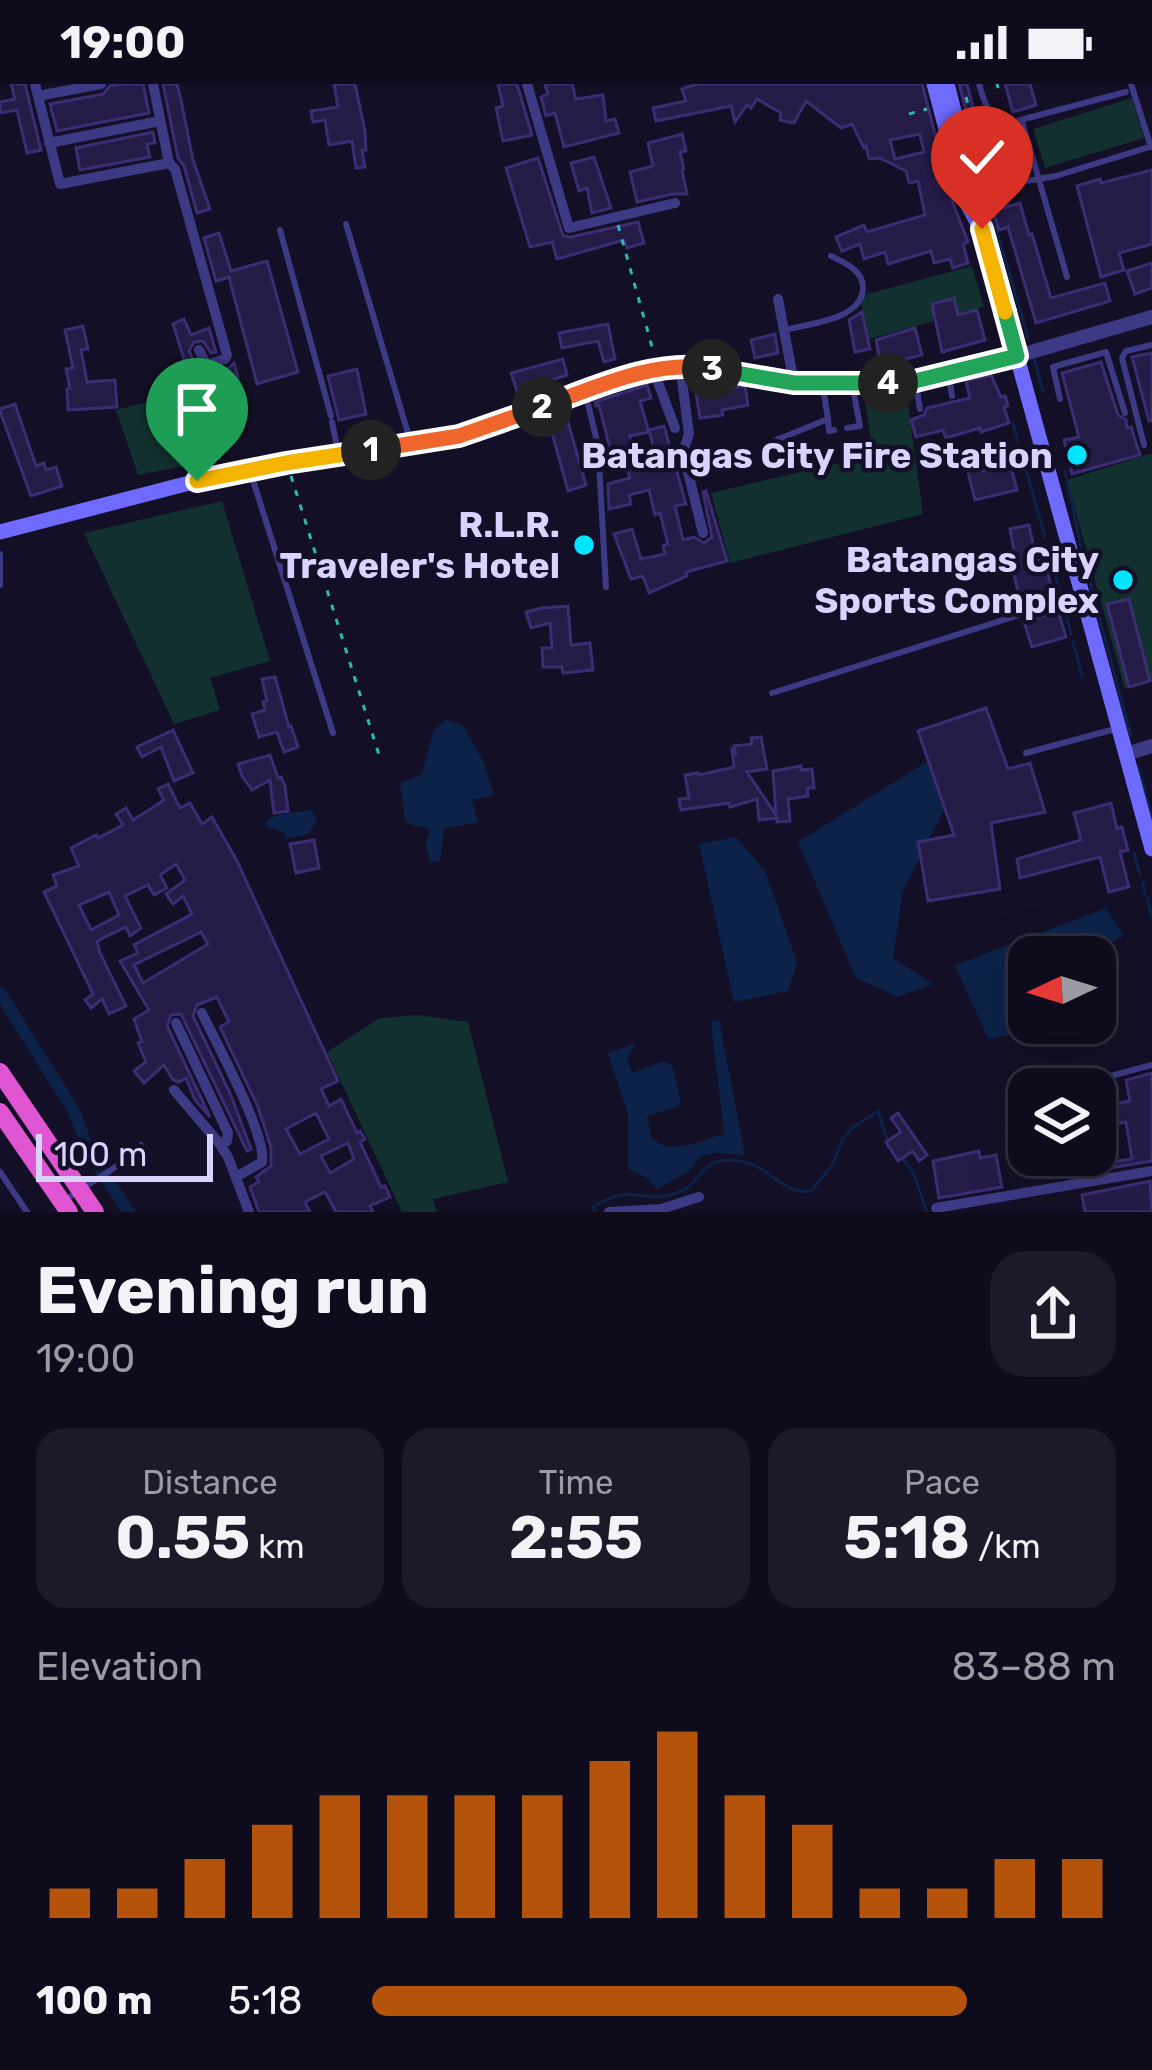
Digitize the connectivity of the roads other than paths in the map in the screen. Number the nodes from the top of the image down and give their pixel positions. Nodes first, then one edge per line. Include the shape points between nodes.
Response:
1 (101, 84) edge
2 (153, 84) edge
3 (527, 84) edge
4 (934, 84) edge
5 (947, 84) edge
6 (979, 84) edge
7 (1128, 87) edge
8 (36, 90) edge
9 (1152, 99) edge
10 (1137, 103) junction
11 (160, 121) junction
12 (1022, 121) junction
13 (49, 143) junction
14 (1151, 147) edge
15 (170, 164) junction
16 (1039, 179) junction
17 (1018, 183) dead end
18 (1003, 187) dead end
19 (971, 198) junction
20 (675, 203) dead end
21 (346, 224) dead end
22 (280, 230) dead end
23 (831, 256) dead end
24 (1067, 277) dead end
25 (778, 299) dead end
26 (1152, 317) edge
27 (785, 331) junction
28 (1152, 345) edge
29 (199, 350) dead end
30 (1017, 356) junction
31 (680, 365) junction
32 (656, 368) junction
33 (948, 374) junction
34 (915, 381) junction
35 (794, 383) junction
36 (823, 384) junction
37 (852, 384) junction
38 (585, 392) junction
39 (952, 396) dead end
40 (1060, 399) dead end
41 (920, 409) dead end
42 (1125, 413) dead end
43 (827, 419) junction
44 (675, 428) dead end
45 (847, 428) dead end
46 (834, 430) dead end
47 (774, 441) dead end
48 (411, 444) junction
49 (1042, 446) junction
50 (1144, 446) dead end
51 (338, 455) junction
52 (981, 464) dead end
53 (250, 470) junction
54 (0, 532) edge
55 (703, 532) dead end
56 (0, 554) edge
57 (0, 585) edge
58 (607, 587) dead end
59 (1082, 595) junction
60 (772, 693) dead end
61 (1119, 728) junction
62 (333, 734) dead end
63 (1152, 746) edge
64 (1026, 753) dead end
65 (1126, 754) junction
66 (1152, 849) edge
67 (202, 1013) dead end
68 (176, 1023) dead end
69 (1152, 1065) edge
70 (0, 1072) edge
71 (1116, 1075) edge
72 (174, 1090) dead end
73 (0, 1112) edge
74 (219, 1143) junction
75 (141, 1145) dead end
76 (1152, 1171) edge
77 (0, 1172) edge
78 (236, 1178) junction
79 (86, 1186) junction
80 (699, 1197) dead end
81 (65, 1207) edge
82 (936, 1208) dead end
83 (27, 1212) edge
84 (95, 1212) edge
85 (249, 1212) edge
86 (609, 1212) edge

1 - 8 street
2 - 11 street
3 - 20 street via 569,228
4 - 19 main road
5 - 19 main road
6 - 12 lane via 988,112
7 - 10 lane
7 - 12 lane
8 - 13 street
9 - 10 lane
10 - 14 lane
11 - 13 street
11 - 15 street
12 - 16 lane
13 - 15 street via 60,184
14 - 16 lane
15 - 29 street via 227,355 209,364
16 - 17 lane
16 - 24 lane
18 - 19 lane
19 - 30 main road
21 - 48 lane
22 - 51 lane
23 - 27 lane via 861,276 859,304
25 - 27 street
26 - 30 street
27 - 35 street
28 - 50 lane via 1122,358
30 - 33 main road
30 - 49 main road
31 - 32 main road
31 - 35 main road
31 - 55 street via 689,434 683,452
32 - 38 main road
32 - 44 street
33 - 34 main road
33 - 39 lane
34 - 37 main road
34 - 41 lane
35 - 36 main road
36 - 37 main road
36 - 43 lane
37 - 45 lane via 860,426
38 - 48 main road via 459,436
38 - 58 lane via 598,445
40 - 42 lane via 1053,367 1106,352
43 - 46 lane
43 - 47 lane
48 - 51 main road
49 - 52 lane
49 - 59 main road
51 - 53 main road
53 - 54 main road
53 - 62 lane
56 - 57 lane
59 - 60 lane
59 - 61 main road
61 - 64 lane
61 - 65 main road
63 - 65 street
65 - 66 main road
67 - 78 street via 264,1154
68 - 74 street via 229,1133
69 - 71 lane
70 - 79 highway
72 - 74 street
73 - 81 highway
74 - 78 street
75 - 79 lane
76 - 82 street
77 - 83 lane
78 - 85 street
79 - 81 lane
79 - 84 highway
80 - 86 street

